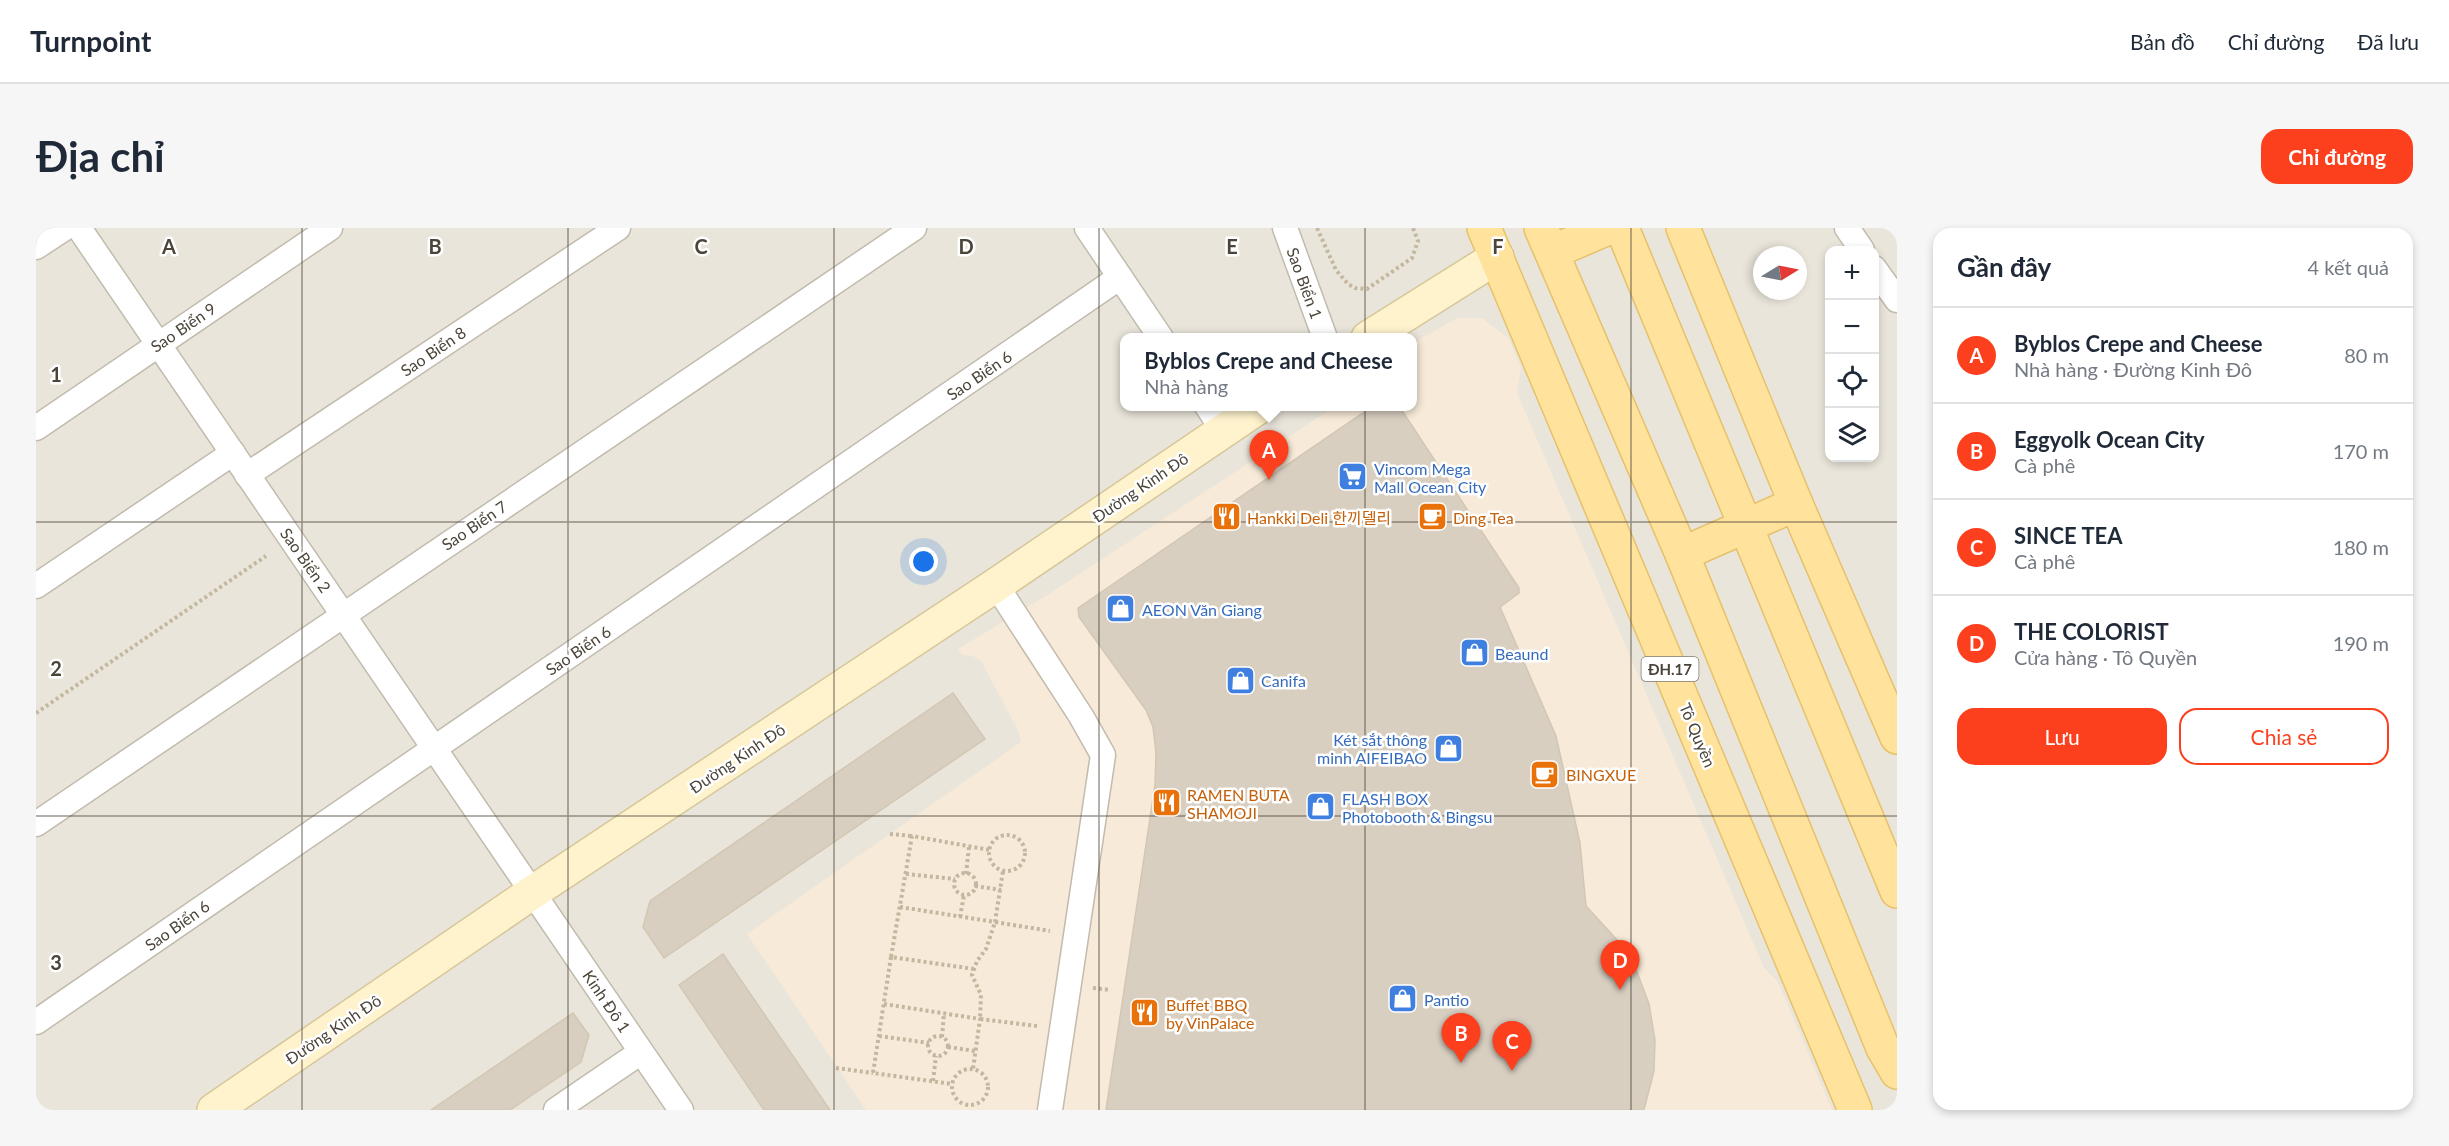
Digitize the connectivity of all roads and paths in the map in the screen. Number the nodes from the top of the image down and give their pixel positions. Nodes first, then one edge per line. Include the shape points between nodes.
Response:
1 (65, 228) edge
2 (78, 228) edge
3 (330, 228) edge
4 (618, 228) edge
5 (914, 228) edge
6 (1087, 228) edge
7 (1285, 228) edge
8 (1317, 228) edge
9 (1413, 228) edge
10 (1608, 228) edge
11 (1622, 228) edge
12 (1683, 228) edge
13 (1847, 228) edge
14 (1546, 240) edge
15 (1491, 243) edge
16 (1860, 246) edge
17 (36, 247) edge
18 (1879, 274) edge
19 (1120, 278) junction
20 (1897, 300) edge
21 (1158, 333) edge
22 (1323, 333) edge
23 (1383, 333) edge
24 (158, 344) junction
25 (1241, 411) edge
26 (1215, 418) edge
27 (36, 428) edge
28 (233, 453) junction
29 (248, 475) junction
30 (1796, 504) junction
31 (1745, 526) junction
32 (1682, 554) junction
33 (266, 556) dead end
34 (996, 585) junction
35 (36, 586) edge
36 (343, 613) junction
37 (36, 713) edge
38 (1897, 737) edge
39 (435, 748) junction
40 (36, 824) edge
41 (890, 834) dead end
42 (912, 836) junction
43 (969, 846) junction
44 (990, 850) junction
45 (1003, 871) junction
46 (906, 874) junction
47 (966, 874) junction
48 (955, 879) junction
49 (975, 886) junction
50 (1000, 890) junction
51 (1897, 891) edge
52 (533, 892) junction
53 (964, 895) junction
54 (900, 907) junction
55 (960, 917) junction
56 (995, 922) junction
57 (1076, 935) junction
58 (891, 957) junction
59 (974, 969) junction
60 (884, 1004) junction
61 (944, 1013) junction
62 (980, 1019) junction
63 (36, 1022) edge
64 (1062, 1029) junction
65 (879, 1036) junction
66 (942, 1037) junction
67 (929, 1043) junction
68 (948, 1047) junction
69 (641, 1052) junction
70 (975, 1052) junction
71 (936, 1056) junction
72 (836, 1068) dead end
73 (973, 1069) junction
74 (1897, 1072) edge
75 (873, 1073) junction
76 (933, 1082) junction
77 (952, 1084) junction
78 (214, 1110) edge
79 (556, 1110) edge
80 (681, 1110) edge
81 (1050, 1110) edge
82 (1855, 1110) edge

1 - 17 street
2 - 24 street, Sao Biển 2
3 - 24 street, Sao Biển 9
4 - 29 street, Sao Biển 8
5 - 36 street, Sao Biển 7
6 - 19 street
7 - 22 street, Sao Biển 1
8 - 9 path via 1342,278 1355,288 1366,289 1412,258 1418,240
10 - 14 main road
11 - 31 main road
12 - 30 main road
13 - 16 street
14 - 32 main road, ĐH.17
15 - 23 street
15 - 82 main road, Tô Quyền / ĐH.17
18 - 20 street
19 - 21 street
19 - 39 street, Sao Biển 6
24 - 27 street, Sao Biển 9
24 - 28 street, Sao Biển 2
25 - 26 street, Đường Kinh Đô
26 - 34 street, Đường Kinh Đô
28 - 29 street, Sao Biển 2
28 - 35 street
29 - 36 street, Sao Biển 2
30 - 31 main road
30 - 38 main road
31 - 32 main road
31 - 51 main road
32 - 74 main road, ĐH.17 via 1883,1048
33 - 37 path
34 - 52 street, Đường Kinh Đô
34 - 57 street via 1103,755
36 - 39 street, Sao Biển 2
36 - 40 street, Sao Biển 7
39 - 52 street, Sao Biển 2
39 - 63 street, Sao Biển 6
41 - 42 path
42 - 43 path
42 - 46 path
43 - 44 path
43 - 47 path
44 - 45 path via 993,866
44 - 45 path via 1001,837 1013,836 1022,844 1025,855 1020,866
45 - 50 path
46 - 48 path
46 - 54 path
47 - 48 path
47 - 49 path via 973,877
48 - 53 path via 956,889
49 - 50 path
49 - 53 path via 970,894
50 - 56 path
52 - 69 street, Kinh Đô 1
52 - 78 street, Đường Kinh Đô
53 - 55 path
54 - 55 path
54 - 58 path
55 - 56 path
56 - 57 path
56 - 59 path
57 - 64 street
58 - 59 path
58 - 60 path
59 - 62 path via 972,975 981,994
60 - 61 path
60 - 65 path
61 - 62 path
61 - 66 path
62 - 64 path
62 - 70 path
64 - 81 street
65 - 67 path
65 - 75 path
66 - 67 path
66 - 68 path
67 - 71 path
68 - 70 path
68 - 71 path
69 - 79 street
69 - 80 street, Kinh Đô 1
70 - 73 path
71 - 76 path
72 - 75 path
73 - 77 path via 962,1071
73 - 77 path via 984,1075 989,1086 981,1102 970,1106 958,1101
75 - 76 path
76 - 77 path

